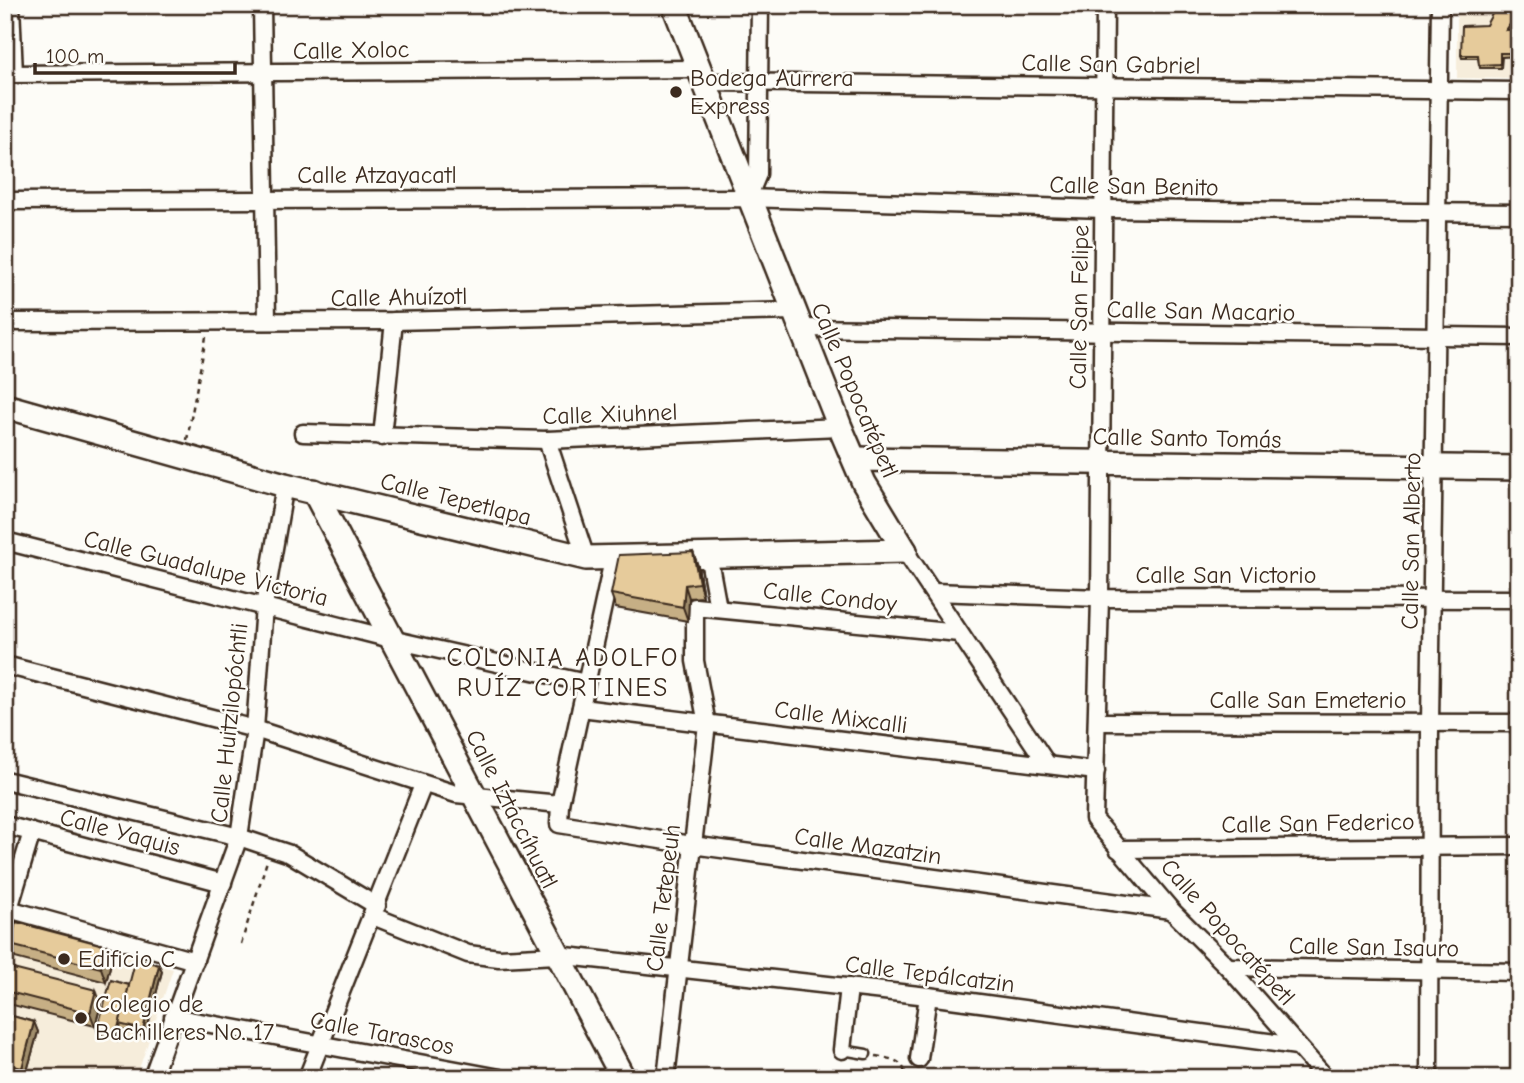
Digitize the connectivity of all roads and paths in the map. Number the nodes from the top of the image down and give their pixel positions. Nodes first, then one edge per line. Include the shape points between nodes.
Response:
1 (11, 5) edge
2 (262, 5) edge
3 (674, 5) edge
4 (760, 5) edge
5 (1105, 5) edge
6 (1440, 5) edge
7 (10, 74) edge
8 (262, 74) junction
9 (699, 75) junction
10 (757, 82) junction
11 (1105, 86) junction
12 (1438, 90) junction
13 (1519, 91) edge
14 (265, 198) junction
15 (748, 198) junction
16 (5, 201) edge
17 (1104, 209) junction
18 (1437, 213) junction
19 (1519, 213) edge
20 (267, 320) junction
21 (796, 320) junction
22 (394, 321) junction
23 (5, 322) edge
24 (209, 322) junction
25 (1102, 333) junction
26 (1435, 337) junction
27 (1519, 337) edge
28 (5, 406) edge
29 (839, 427) junction
30 (303, 433) dead end
31 (382, 437) junction
32 (547, 440) junction
33 (183, 457) junction
34 (855, 460) junction
35 (1100, 463) junction
36 (1435, 468) junction
37 (1519, 468) edge
38 (285, 485) junction
39 (314, 491) junction
40 (5, 541) edge
41 (905, 551) junction
42 (708, 554) junction
43 (586, 558) junction
44 (613, 560) junction
45 (933, 592) junction
46 (1100, 598) junction
47 (1433, 599) junction
48 (1519, 599) edge
49 (264, 606) junction
50 (718, 608) junction
51 (959, 633) junction
52 (395, 640) junction
53 (695, 661) joint
54 (5, 665) edge
55 (586, 683) junction
56 (581, 708) junction
57 (1098, 722) junction
58 (1430, 723) junction
59 (1519, 723) edge
60 (707, 724) junction
61 (255, 729) junction
62 (1047, 764) junction
63 (1096, 771) junction
64 (5, 780) edge
65 (423, 785) junction
66 (475, 793) junction
67 (559, 804) junction
68 (1094, 819) joint
69 (5, 825) edge
70 (32, 832) junction
71 (239, 837) junction
72 (1429, 844) junction
73 (692, 845) junction
74 (1519, 846) edge
75 (271, 848) junction
76 (1118, 849) junction
77 (223, 883) junction
78 (1171, 910) junction
79 (375, 911) junction
80 (6, 913) edge
81 (241, 944) dead end
82 (557, 955) junction
83 (195, 961) junction
84 (1228, 967) junction
85 (677, 968) junction
86 (1428, 972) junction
87 (1519, 972) edge
88 (849, 987) junction
89 (928, 996) junction
90 (173, 1017) junction
91 (320, 1044) junction
92 (1297, 1046) junction
93 (842, 1050) joint
94 (866, 1054) dead end
95 (881, 1057) dead end
96 (919, 1059) dead end
97 (152, 1078) edge
98 (307, 1078) edge
99 (500, 1078) edge
100 (623, 1078) edge
101 (666, 1078) edge
102 (905, 1078) edge
103 (1326, 1078) edge
104 (1429, 1078) edge

1 - 7 street
2 - 8 street
3 - 9 street, Calle Popocatépetl
4 - 10 street
5 - 11 street, Calle San Felipe
6 - 12 street, Calle San Alberto
7 - 8 street, Calle Xoloc
8 - 9 street, Calle Xoloc
8 - 14 street
9 - 10 street, Calle San Gabriel
9 - 15 street, Calle Popocatépetl
10 - 11 street, Calle San Gabriel
10 - 15 street via 758,174
11 - 12 street, Calle San Gabriel
11 - 17 street, Calle San Felipe
12 - 13 street, Calle San Gabriel
12 - 18 street, Calle San Alberto
14 - 15 street, Calle Atzayacatl
14 - 16 street, Calle Atzayacatl
14 - 20 street
15 - 17 street, Calle San Benito
15 - 21 street, Calle Popocatépetl
17 - 18 street, Calle San Benito
17 - 25 street, Calle San Felipe
18 - 19 street, Calle San Benito
18 - 26 street, Calle San Alberto
20 - 22 street, Calle Ahuízotl
20 - 24 street, Calle Ahuízotl
21 - 22 street, Calle Ahuízotl
21 - 25 street, Calle San Macario
21 - 29 street, Calle Popocatépetl
22 - 31 street
23 - 24 street, Calle Ahuízotl
24 - 33 path
25 - 26 street, Calle San Macario
25 - 35 street, Calle San Felipe
26 - 27 street, Calle San Macario
26 - 36 street, Calle San Alberto
28 - 33 street, Calle Tepetlapa
29 - 32 street, Calle Xiuhnel
29 - 34 street, Calle Popocatépetl
30 - 31 street, Calle Xiuhnel
31 - 32 street, Calle Xiuhnel
32 - 43 street
33 - 38 street, Calle Tepetlapa
34 - 35 street, Calle Santo Tomás
34 - 41 street, Calle Popocatépetl
35 - 36 street, Calle Santo Tomás
35 - 46 street, Calle San Felipe
36 - 37 street, Calle Santo Tomás
36 - 47 street, Calle San Alberto
38 - 39 street, Calle Tepetlapa
38 - 49 street, Calle Huitzilopóchtli
39 - 43 street, Calle Tepetlapa
39 - 52 street, Calle Iztaccíhuatl
40 - 49 street, Calle Guadalupe Victoria
41 - 42 street, Calle Tepetlapa
41 - 45 street, Calle Popocatépetl
42 - 44 street, Calle Tepetlapa
42 - 50 street
43 - 44 street, Calle Tepetlapa
44 - 55 street
45 - 46 street, Calle San Victorio
45 - 51 street, Calle Popocatépetl
46 - 47 street, Calle San Victorio
46 - 57 street, Calle San Felipe
47 - 48 street, Calle San Victorio
47 - 58 street, Calle San Alberto
49 - 52 street, Calle Guadalupe Victoria
49 - 61 street, Calle Huitzilopóchtli
50 - 51 street, Calle Condoy
50 - 53 street, Calle Condoy via 695,607
51 - 62 street, Calle Popocatépetl
52 - 55 street
52 - 66 street, Calle Iztaccíhuatl
53 - 60 street, Calle Tetepeuh
54 - 61 street
55 - 56 street
56 - 60 street, Calle Mixcalli
56 - 67 street
57 - 58 street, Calle San Emeterio
57 - 63 street, Calle San Felipe
58 - 59 street, Calle San Emeterio
58 - 72 street, Calle San Alberto
60 - 62 street, Calle Mixcalli
60 - 73 street, Calle Tetepeuh
61 - 65 street
61 - 71 street, Calle Huitzilopóchtli
62 - 63 street, Calle Mixcalli
63 - 68 street, Calle San Felipe
64 - 71 street, Calle Tepálcatzin
65 - 66 street via 456,794
65 - 79 street
66 - 67 street
66 - 82 street, Calle Iztaccíhuatl
67 - 73 street, Calle Mazatzin via 559,824
68 - 76 street, Calle Popocatépetl
69 - 70 street, Calle Yaquis
70 - 77 street, Calle Yaquis
70 - 80 street
71 - 75 street, Calle Tepálcatzin
71 - 77 street, Calle Huitzilopóchtli
72 - 74 street, Calle San Federico
72 - 76 street, Calle San Federico
72 - 86 street, Calle San Alberto
73 - 78 street, Calle Mazatzin
73 - 85 street, Calle Tetepeuh
75 - 79 street, Calle Tepálcatzin via 290,854
75 - 81 path
76 - 78 street, Calle Popocatépetl
77 - 83 street, Calle Huitzilopóchtli
78 - 84 street, Calle Popocatépetl
79 - 82 street, Calle Tepálcatzin via 468,954 499,958
79 - 91 street
80 - 83 street
82 - 85 street, Calle Tepálcatzin
82 - 100 street, Calle Iztaccíhuatl
83 - 90 street, Calle Huitzilopóchtli
84 - 86 street, Calle San Isauro
84 - 92 street, Calle Popocatépetl
85 - 88 street, Calle Tepálcatzin
85 - 101 street, Calle Tetepeuh
86 - 87 street, Calle San Isauro
86 - 104 street, Calle San Alberto
88 - 89 street, Calle Tepálcatzin
88 - 93 street
89 - 92 street, Calle Tepálcatzin
89 - 96 street
90 - 91 street, Calle Tarascos
90 - 97 street, Calle Huitzilopóchtli
91 - 98 street
91 - 99 street, Calle Tarascos
92 - 103 street, Calle Popocatépetl
93 - 94 lane
95 - 102 path via 900,1062

